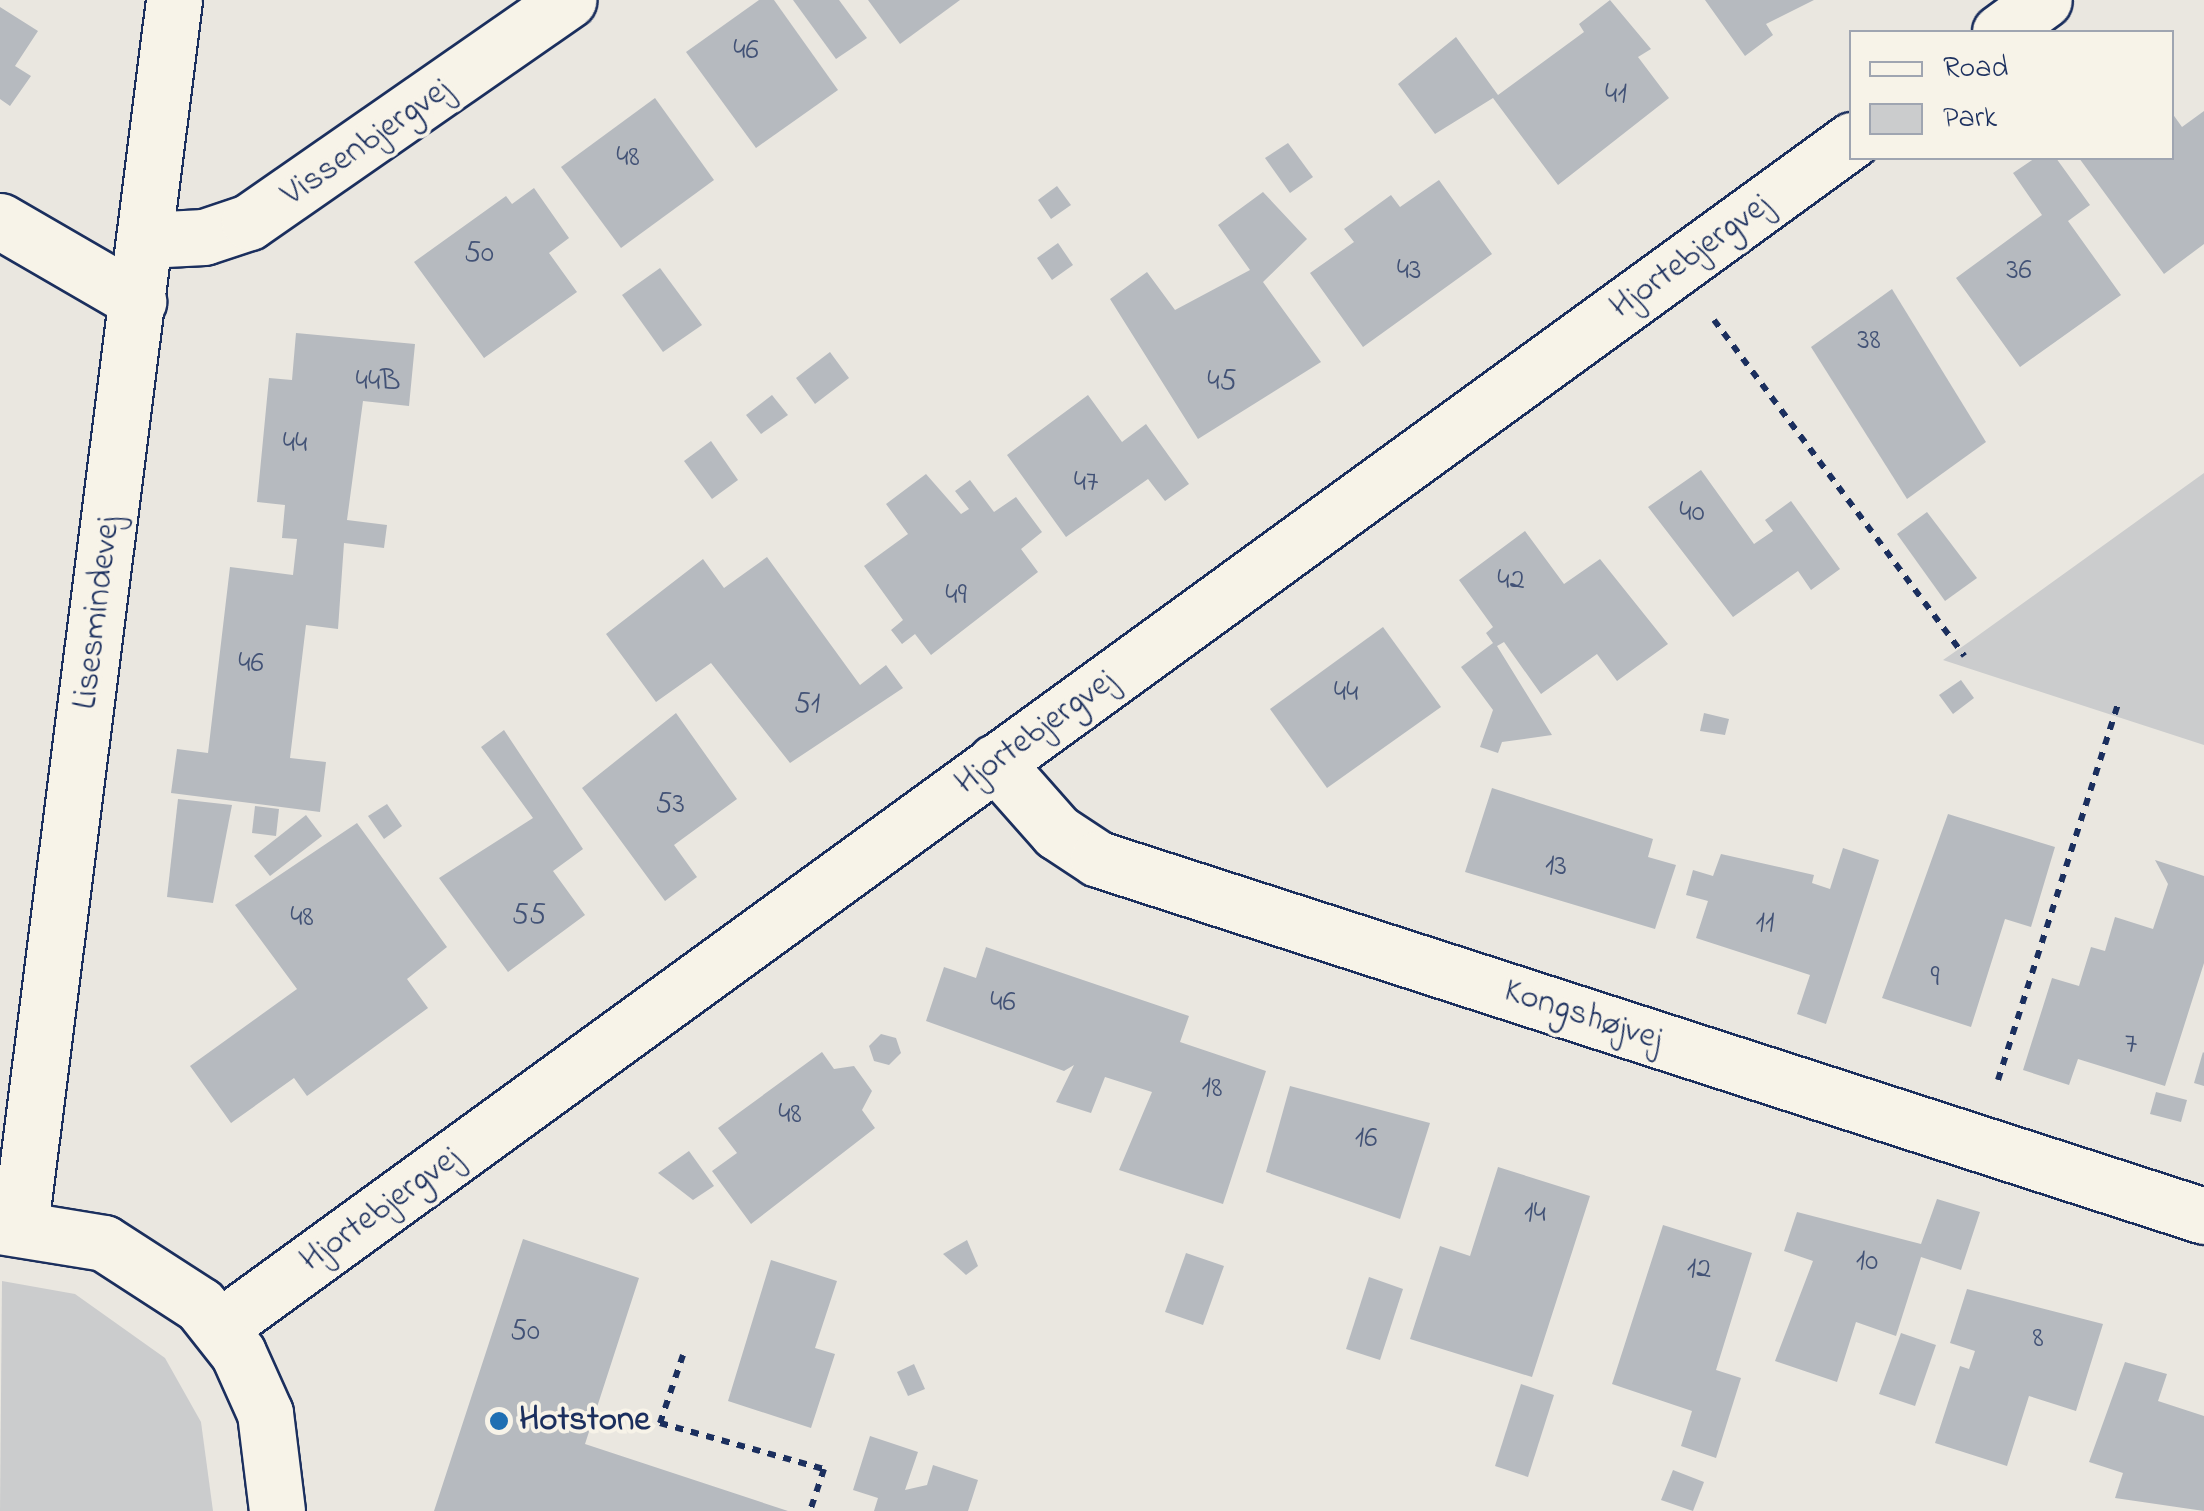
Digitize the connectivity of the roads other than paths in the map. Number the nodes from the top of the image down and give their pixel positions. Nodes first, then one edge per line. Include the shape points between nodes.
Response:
1 (174, 0) edge
2 (569, 0) edge
3 (2044, 0) edge
4 (2003, 30) edge
5 (1849, 142) edge
6 (0, 220) edge
7 (146, 240) junction
8 (138, 301) junction
9 (995, 762) junction
10 (2204, 1216) edge
11 (10, 1226) edge
12 (220, 1327) junction
13 (277, 1511) edge

1 - 7 street, Lisesmindevej
2 - 7 street, Vissenbjergvej via 249,222 204,237
3 - 4 street
5 - 9 street, Hjortebjergvej
6 - 8 street
7 - 8 street, Lisesmindevej
8 - 11 street, Lisesmindevej
9 - 10 street, Kongshøjvej via 1058,832 1098,860
9 - 12 street, Hjortebjergvej
11 - 12 street via 130,1254
12 - 13 street via 265,1413

